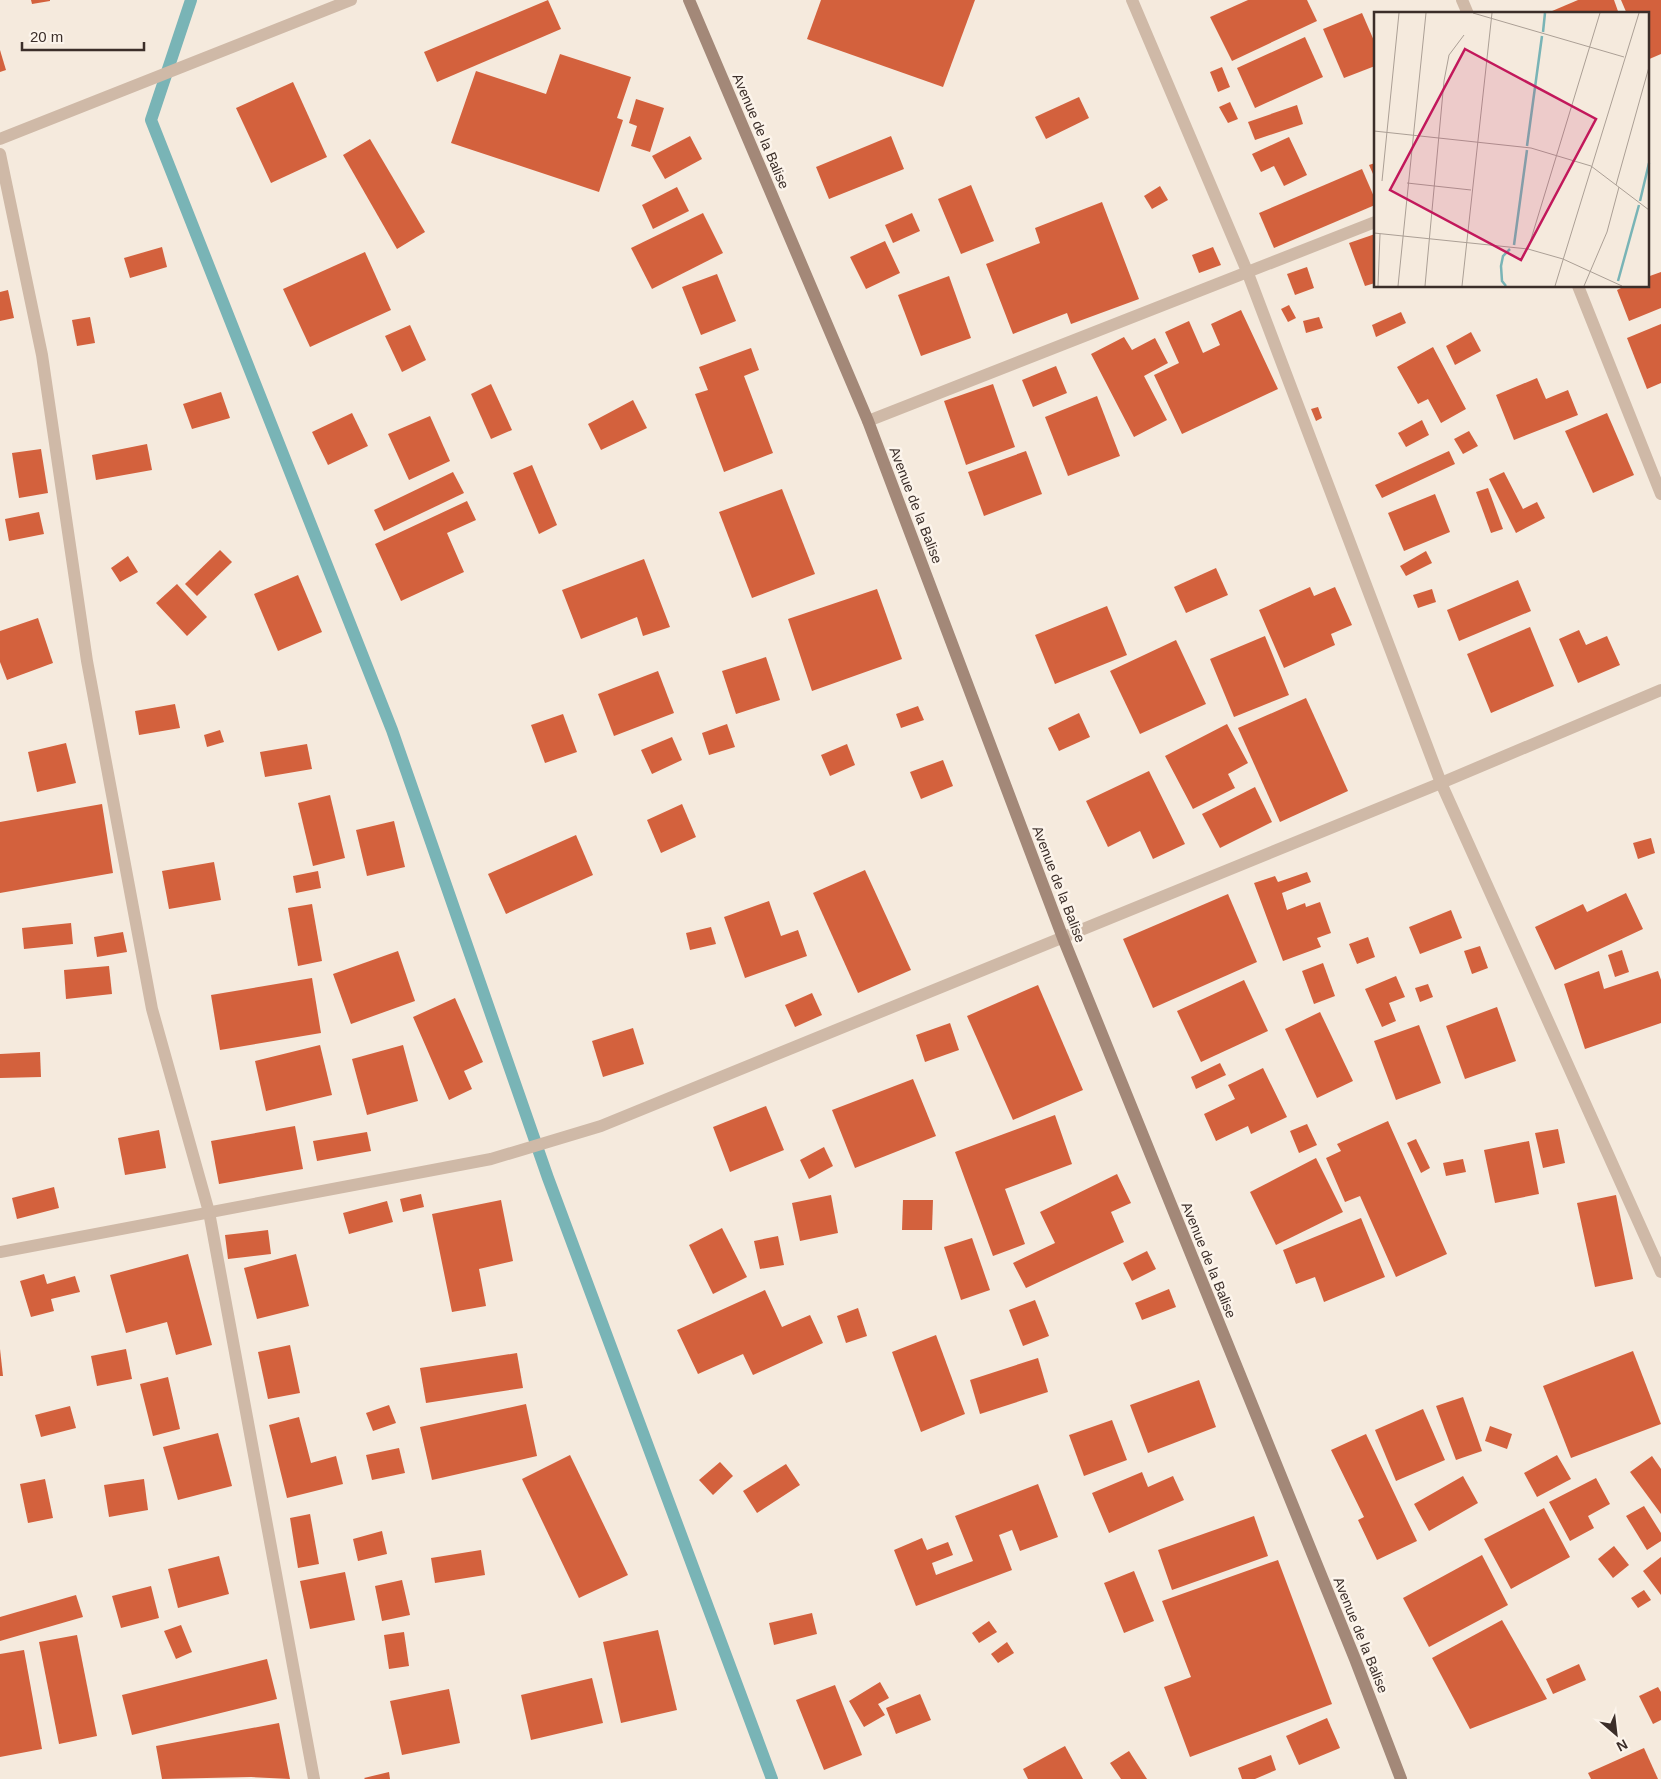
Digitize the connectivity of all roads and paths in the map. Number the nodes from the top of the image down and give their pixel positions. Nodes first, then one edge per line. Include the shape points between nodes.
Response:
1 (351, 0) edge
2 (689, 0) edge
3 (1132, 0) edge
4 (1462, 0) edge
5 (1467, 12) edge
6 (0, 139) edge
7 (0, 154) edge
8 (1374, 222) edge
9 (1247, 271) junction
10 (1579, 288) edge
11 (868, 422) junction
12 (1661, 494) edge
13 (1661, 690) edge
14 (1441, 783) junction
15 (1063, 938) junction
16 (209, 1212) junction
17 (0, 1252) edge
18 (1661, 1272) edge
19 (314, 1779) edge
20 (1401, 1779) edge

1 - 6 street
2 - 11 street, Avenue de la Balise
3 - 9 street
4 - 5 street
7 - 16 street via 42,355 87,662 152,1009
8 - 9 street
9 - 11 street
9 - 14 street
10 - 12 street
11 - 15 street, Avenue de la Balise
13 - 14 street
14 - 15 street
14 - 18 street
15 - 16 street via 601,1126 491,1159
15 - 20 street, Avenue de la Balise
16 - 17 street
16 - 19 street

